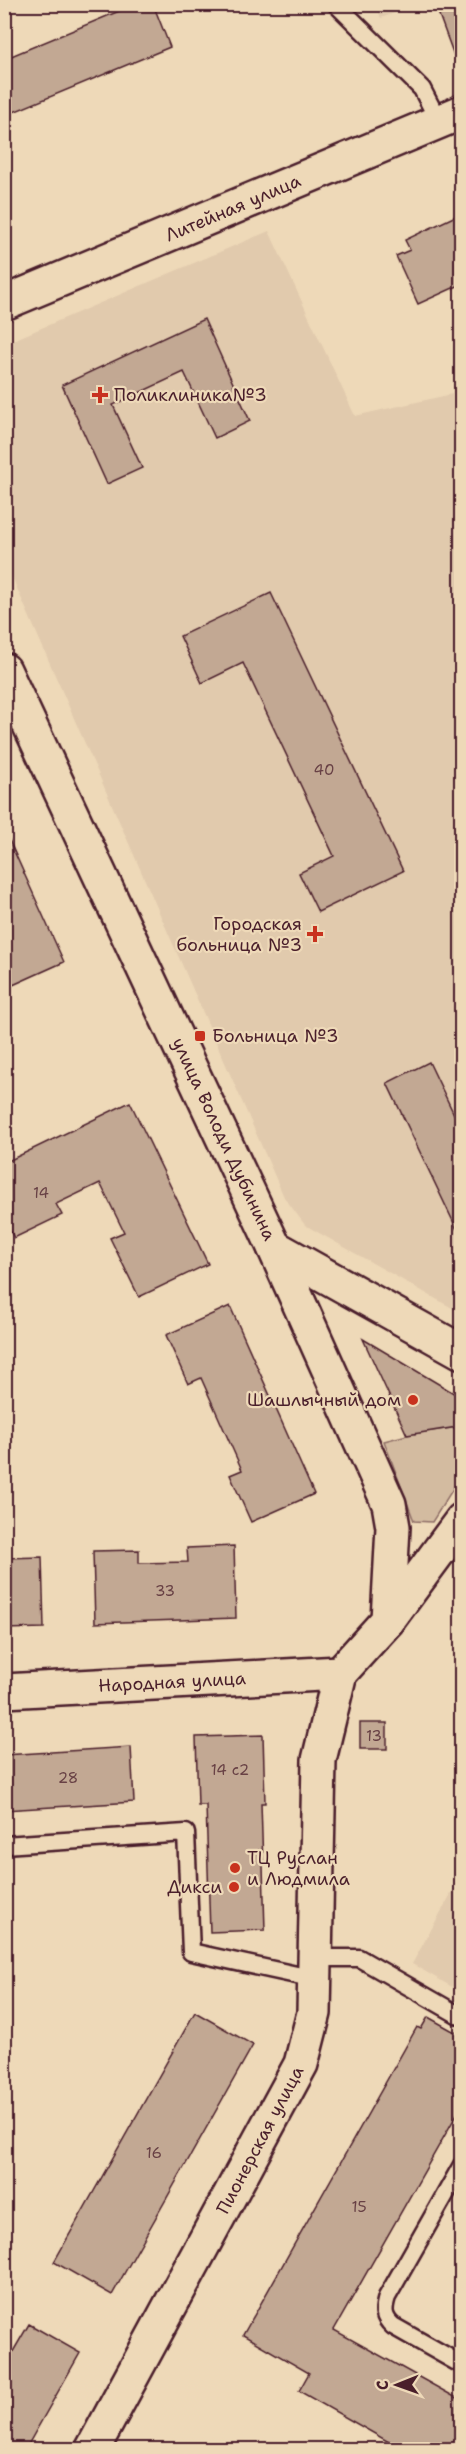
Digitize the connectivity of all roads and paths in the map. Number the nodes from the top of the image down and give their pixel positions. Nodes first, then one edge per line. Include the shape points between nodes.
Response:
1 (336, 4) edge
2 (450, 117) edge
3 (4, 303) edge
4 (4, 670) edge
5 (274, 1247) junction
6 (462, 1352) edge
7 (462, 1520) edge
8 (388, 1620) junction
9 (340, 1673) junction
10 (4, 1691) edge
11 (4, 1845) edge
12 (315, 1969) junction
13 (462, 2017) edge
14 (462, 2165) edge
15 (462, 2365) edge
16 (92, 2450) edge

1 - 2 lane
2 - 3 street, Литейная улица
4 - 5 street, улица Володи Дубинина
5 - 6 street
5 - 8 street, улица Володи Дубинина via 389,1504 393,1527
7 - 8 street, Пионерская улица
8 - 9 street, Пионерская улица
9 - 10 street, Народная улица
9 - 12 street, Пионерская улица via 319,1760
11 - 12 lane via 186,1833 191,1952
12 - 13 lane via 359,1958
12 - 16 street, Пионерская улица via 314,2013 301,2064
14 - 15 lane via 383,2308 393,2326

